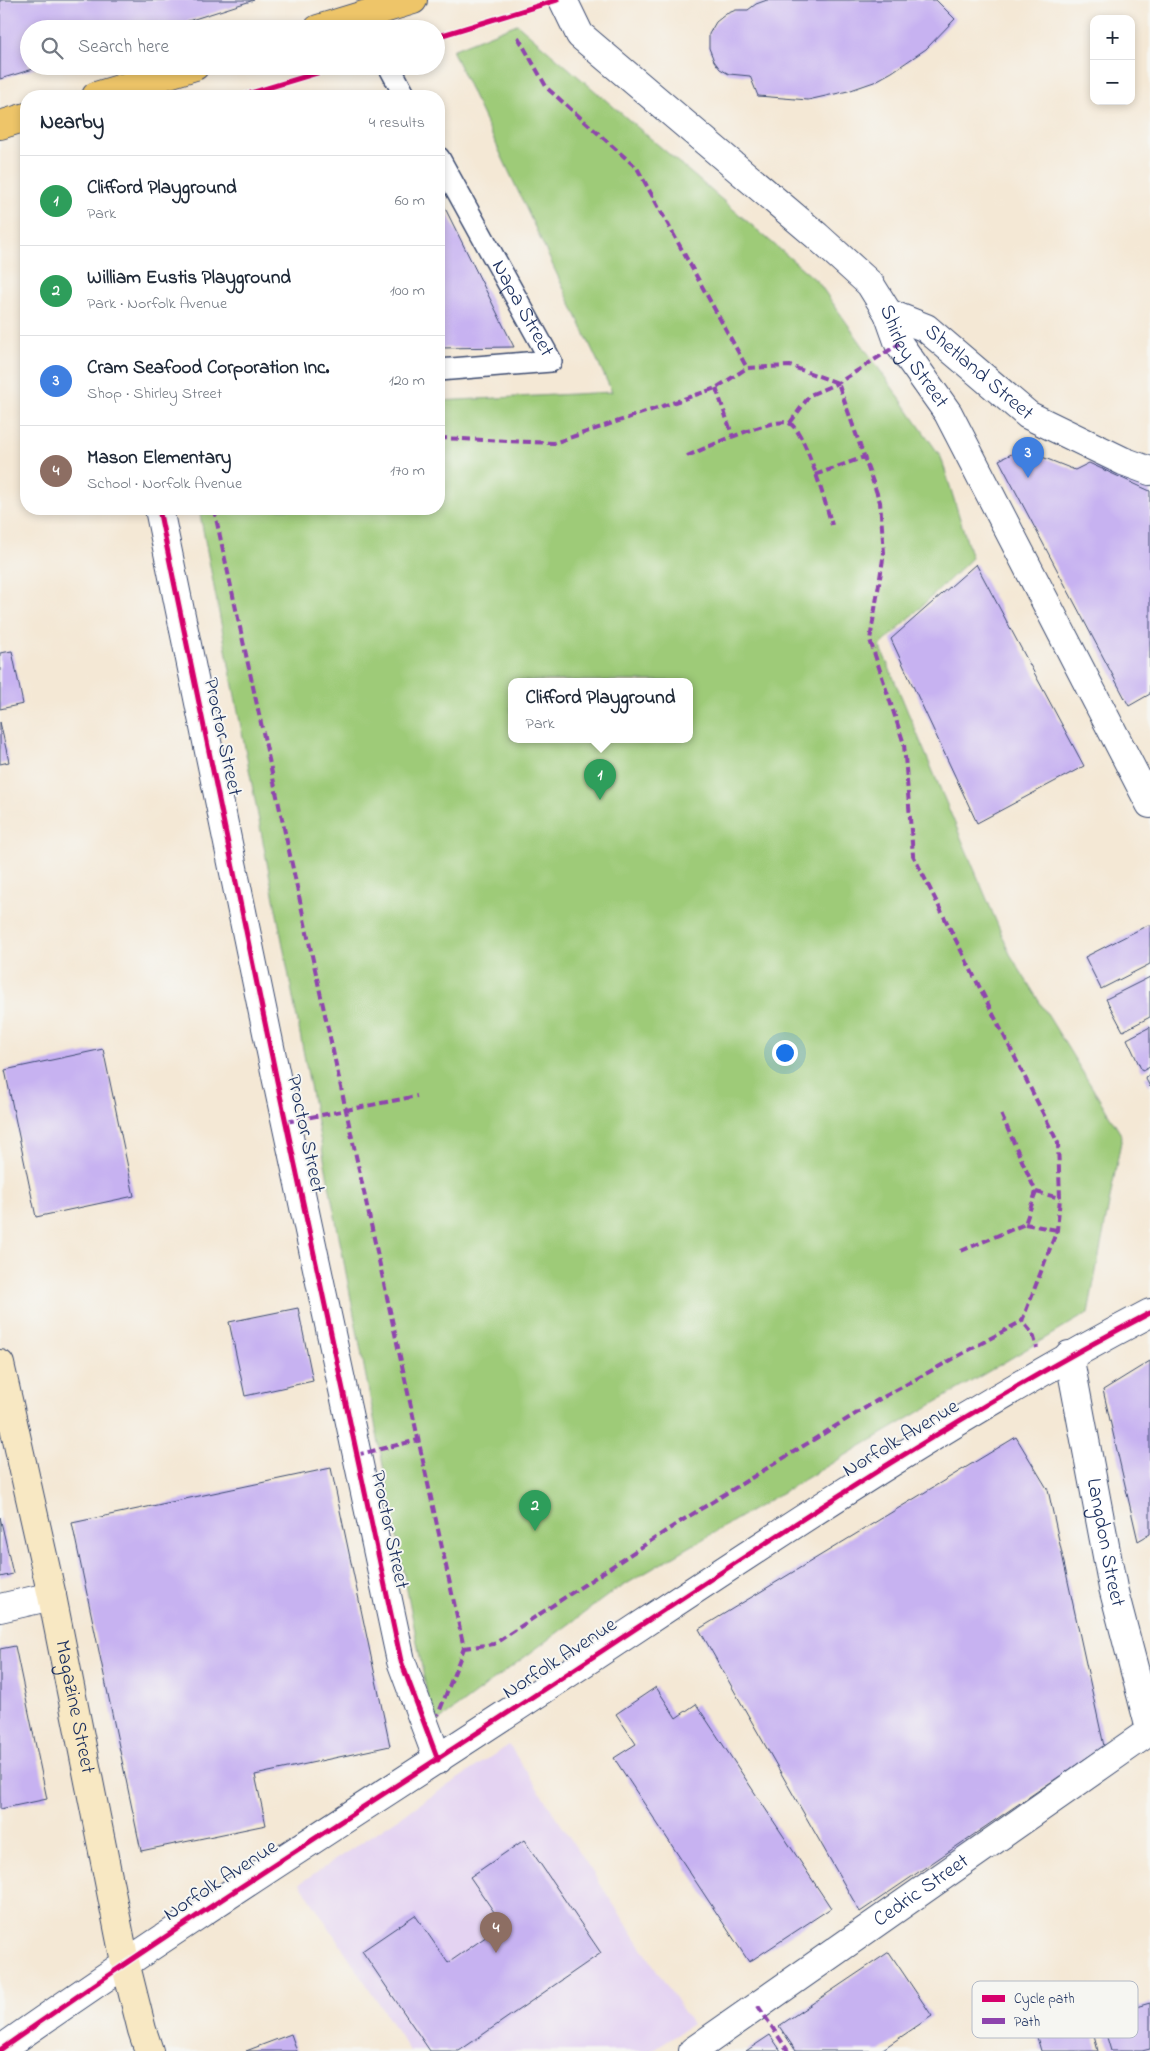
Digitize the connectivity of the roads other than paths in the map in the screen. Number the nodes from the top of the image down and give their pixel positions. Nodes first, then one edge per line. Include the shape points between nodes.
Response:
1 (413, 0) edge
2 (563, 0) edge
3 (376, 20) edge
4 (165, 75) edge
5 (394, 75) edge
6 (116, 90) edge
7 (402, 90) edge
8 (20, 119) edge
9 (0, 125) edge
10 (445, 169) edge
11 (888, 313) junction
12 (445, 370) edge
13 (1150, 471) edge
14 (159, 515) edge
15 (1150, 804) edge
16 (1150, 1313) edge
17 (1069, 1355) junction
18 (0, 1364) edge
19 (52, 1596) junction
20 (0, 1608) edge
21 (1150, 1730) edge
22 (438, 1760) junction
23 (125, 1962) junction
24 (0, 2050) edge
25 (149, 2051) edge
26 (693, 2051) edge

1 - 3 main road
2 - 11 street, Shirley Street via 580,35 849,264 870,284
4 - 6 main road
5 - 7 lane
8 - 9 main road
10 - 12 lane, Napa Street via 551,361
11 - 13 street, Shetland Street via 926,328 1028,415
11 - 15 street, Shirley Street via 899,344 948,413
14 - 22 street, Proctor Street via 401,1661
16 - 17 street, Norfolk Avenue
17 - 21 street, Langdon Street via 1113,1588
17 - 22 street, Norfolk Avenue via 856,1484
18 - 19 main road, Magazine Street
19 - 20 street
19 - 23 main road, Magazine Street
21 - 26 street, Cedric Street
22 - 23 street, Norfolk Avenue
23 - 24 street, Norfolk Avenue
23 - 25 main road, Magazine Street

